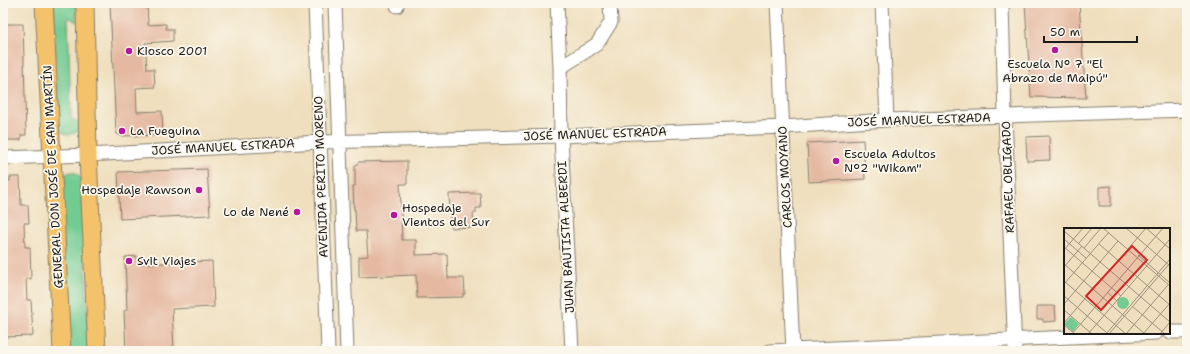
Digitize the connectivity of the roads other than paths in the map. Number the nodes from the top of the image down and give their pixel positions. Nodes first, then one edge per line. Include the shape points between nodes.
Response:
1 (44, 3) edge
2 (85, 3) edge
3 (315, 3) edge
4 (335, 3) edge
5 (557, 3) edge
6 (610, 3) edge
7 (777, 3) edge
8 (882, 3) edge
9 (1002, 3) edge
10 (560, 68) junction
11 (1187, 110) edge
12 (1005, 116) junction
13 (887, 120) junction
14 (783, 127) junction
15 (561, 136) junction
16 (340, 141) junction
17 (319, 142) junction
18 (52, 155) junction
19 (88, 155) junction
20 (3, 158) edge
21 (1170, 332) edge
22 (1187, 332) edge
23 (1144, 334) edge
24 (1015, 345) edge
25 (62, 351) edge
26 (97, 351) edge
27 (328, 351) edge
28 (347, 351) edge
29 (572, 351) edge
30 (770, 351) edge
31 (794, 351) edge

1 - 18 main road, GENERAL DON JOSÉ DE SAN MARTÍN
2 - 19 main road
3 - 17 street, AVENIDA PERITO MORENO
4 - 16 street, AVENIDA PERITO MORENO
5 - 10 street, JUAN BAUTISTA ALBERDI
6 - 10 street via 611,22 597,44
7 - 14 street, CARLOS MOYANO
8 - 13 street
9 - 12 street, RAFAEL OBLIGADO
10 - 15 street, JUAN BAUTISTA ALBERDI
11 - 12 street, JOSÉ MANUEL ESTRADA
12 - 13 street, JOSÉ MANUEL ESTRADA
12 - 24 street, RAFAEL OBLIGADO
13 - 14 street, JOSÉ MANUEL ESTRADA
14 - 15 street, JOSÉ MANUEL ESTRADA
14 - 31 street, CARLOS MOYANO
15 - 16 street, JOSÉ MANUEL ESTRADA
15 - 29 street, JUAN BAUTISTA ALBERDI
16 - 17 street, JOSÉ MANUEL ESTRADA
16 - 28 street, AVENIDA PERITO MORENO
17 - 19 street, JOSÉ MANUEL ESTRADA
17 - 27 street, AVENIDA PERITO MORENO
18 - 19 street, JOSÉ MANUEL ESTRADA
18 - 20 street, JOSÉ MANUEL ESTRADA
18 - 25 main road, GENERAL DON JOSÉ DE SAN MARTÍN
19 - 26 main road
21 - 22 street
23 - 24 street
24 - 31 street
30 - 31 street

